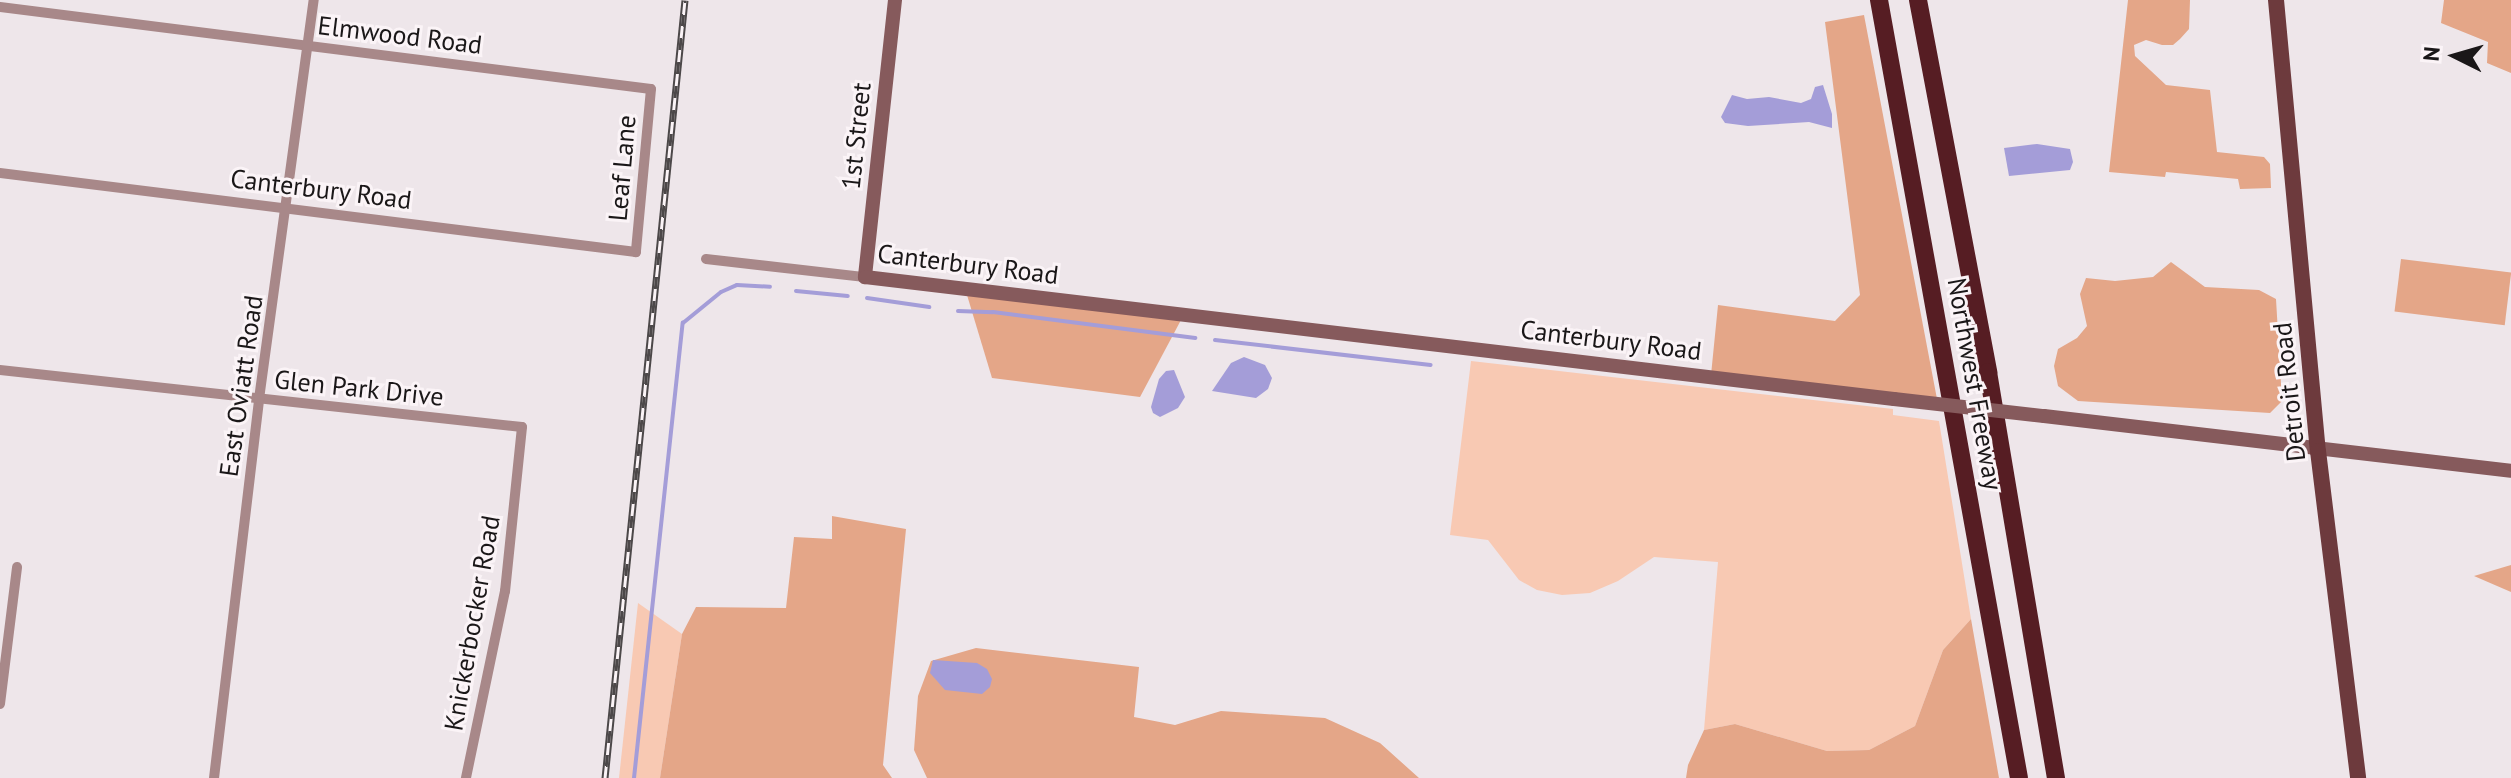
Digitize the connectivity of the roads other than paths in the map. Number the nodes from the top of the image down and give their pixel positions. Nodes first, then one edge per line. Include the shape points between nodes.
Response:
1 (314, 0) edge
2 (895, 0) edge
3 (1879, 0) edge
4 (1918, 0) edge
5 (2276, 0) edge
6 (0, 7) edge
7 (309, 46) junction
8 (651, 89) joint
9 (0, 173) edge
10 (288, 209) junction
11 (636, 252) joint
12 (706, 259) dead end
13 (865, 277) junction
14 (0, 370) edge
15 (259, 399) junction
16 (522, 427) joint
17 (2318, 451) junction
18 (2511, 471) edge
19 (17, 567) dead end
20 (0, 704) edge
21 (214, 778) edge
22 (466, 778) edge
23 (2019, 778) edge
24 (2056, 778) edge
25 (2358, 778) edge

1 - 7 street, East Oviatt Road
2 - 13 street, 1st Street
3 - 23 highway, Northwest Freeway
4 - 24 highway, Northwest Freeway
5 - 17 main road, Detroit Road
6 - 7 street, Elmwood Road
7 - 8 street, Elmwood Road
7 - 10 street, East Oviatt Road
8 - 11 street, Leaf Lane
9 - 10 street, Canterbury Road
10 - 11 street, Canterbury Road
10 - 15 street, East Oviatt Road
12 - 13 street, Canterbury Road
13 - 17 street, Canterbury Road, bridge
14 - 15 street, Glen Park Drive
15 - 16 street, Glen Park Drive
15 - 21 street, East Oviatt Road
16 - 22 street, Knickerbocker Road via 505,591
17 - 18 street, Canterbury Road
17 - 25 main road, Detroit Road
19 - 20 street

